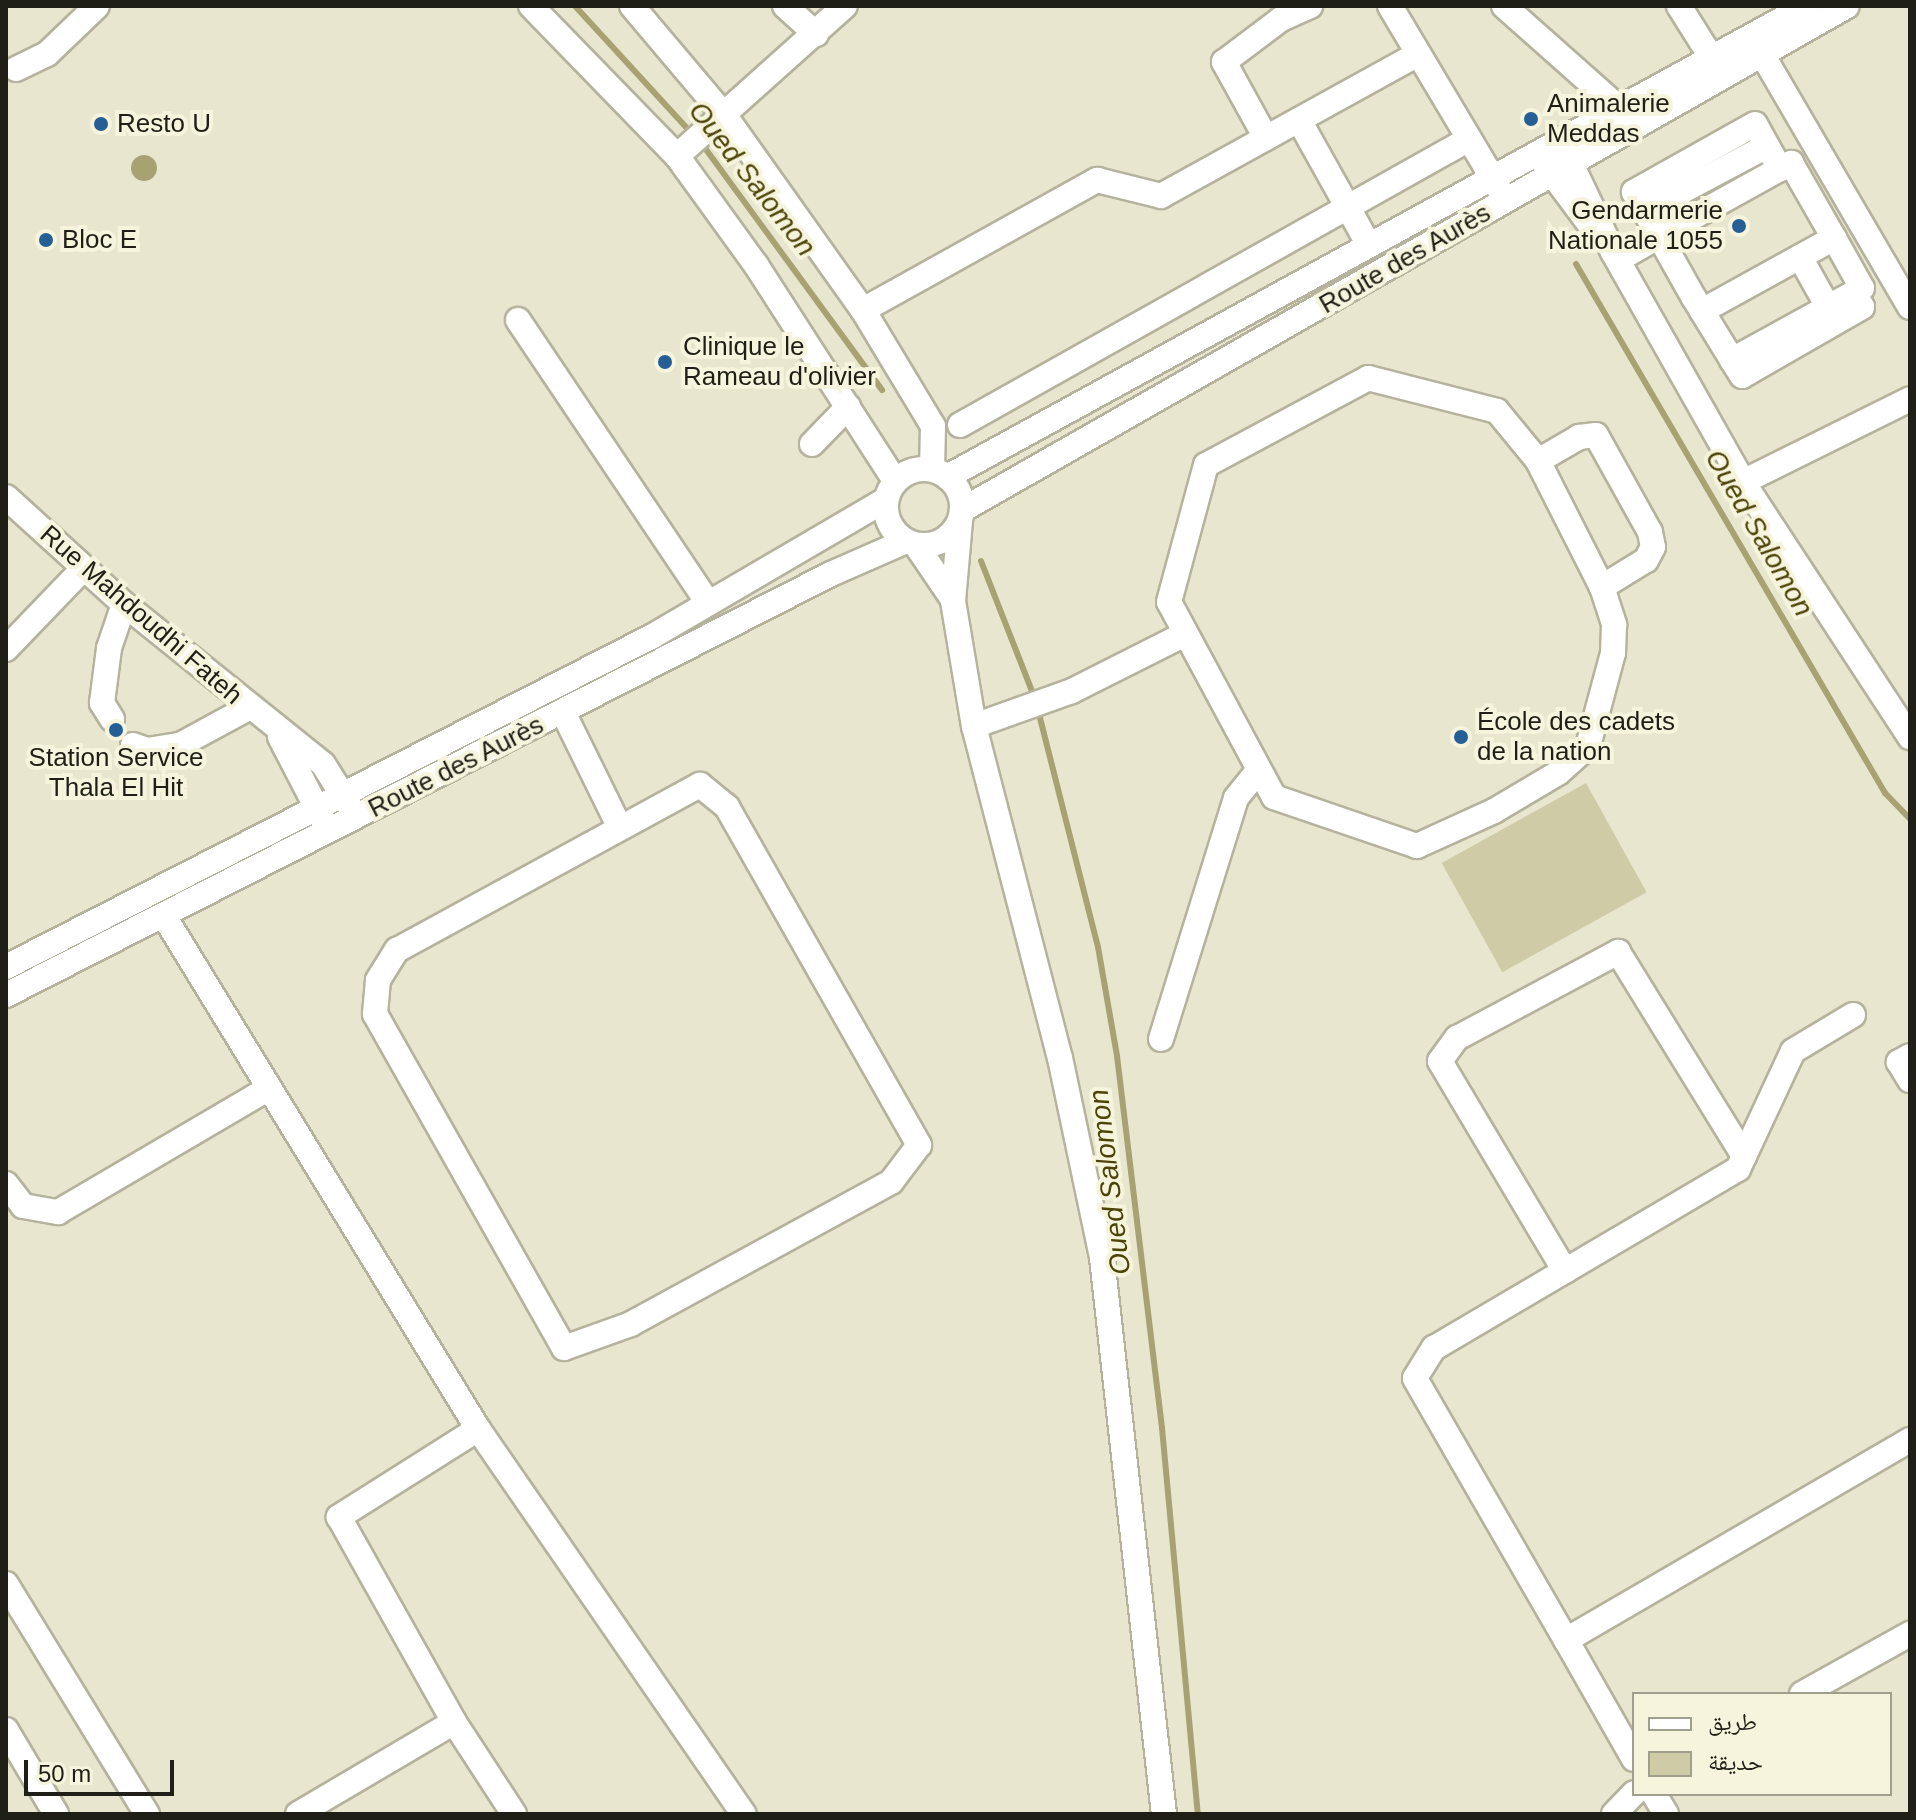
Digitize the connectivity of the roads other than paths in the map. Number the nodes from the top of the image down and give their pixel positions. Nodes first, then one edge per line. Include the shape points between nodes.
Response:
1 (97, 6) edge
2 (531, 6) edge
3 (632, 6) edge
4 (785, 6) edge
5 (845, 6) edge
6 (1310, 6) edge
7 (1390, 6) edge
8 (1504, 6) edge
9 (1679, 6) edge
10 (1806, 6) edge
11 (1847, 6) edge
12 (816, 34) junction
13 (1762, 54) junction
14 (1416, 55) junction
15 (1711, 57) junction
16 (16, 69) dead end
17 (1619, 108) junction
18 (725, 116) junction
19 (1299, 120) junction
20 (1266, 138) junction
21 (1469, 139) junction
22 (1549, 148) junction
23 (677, 156) junction
24 (1573, 163) junction
25 (1780, 169) junction
26 (1550, 176) junction
27 (1493, 177) junction
28 (1506, 202) junction
29 (1348, 206) junction
30 (1830, 231) junction
31 (1659, 236) junction
32 (1369, 245) junction
33 (1800, 257) junction
34 (1618, 260) junction
35 (1854, 293) junction
36 (1698, 304) junction
37 (1828, 307) junction
38 (1910, 307) edge
39 (863, 310) junction
40 (518, 320) dead end
41 (1732, 360) junction
42 (1910, 399) edge
43 (848, 407) junction
44 (960, 425) dead end
45 (812, 444) dead end
46 (1538, 461) junction
47 (940, 473) junction
48 (1743, 482) junction
49 (890, 491) junction
50 (6, 497) edge
51 (961, 516) junction
52 (911, 543) junction
53 (84, 568) junction
54 (1602, 587) junction
55 (953, 601) junction
56 (708, 603) junction
57 (124, 604) junction
58 (1183, 635) junction
59 (6, 649) edge
60 (250, 707) junction
61 (563, 712) junction
62 (112, 719) dead end
63 (974, 726) junction
64 (277, 731) junction
65 (1910, 737) edge
66 (133, 745) dead end
67 (1257, 772) junction
68 (344, 796) junction
69 (318, 810) junction
70 (357, 819) junction
71 (619, 826) junction
72 (330, 832) junction
73 (164, 916) junction
74 (6, 967) edge
75 (6, 995) edge
76 (1853, 1015) dead end
77 (1161, 1039) dead end
78 (1910, 1056) edge
79 (1910, 1080) edge
80 (269, 1088) junction
81 (1744, 1156) junction
82 (6, 1184) edge
83 (1565, 1271) junction
84 (478, 1429) junction
85 (1910, 1440) edge
86 (6, 1584) edge
87 (1910, 1634) edge
88 (1566, 1640) junction
89 (1806, 1692) edge
90 (454, 1722) junction
91 (6, 1730) edge
92 (1632, 1756) edge
93 (1632, 1795) edge
94 (1655, 1796) edge
95 (56, 1814) edge
96 (147, 1814) edge
97 (298, 1814) edge
98 (514, 1814) edge
99 (744, 1814) edge
100 (1164, 1814) edge
101 (1614, 1814) edge
102 (1666, 1814) edge

1 - 16 street via 47,54
2 - 23 street
3 - 18 street
4 - 12 street
5 - 12 street
6 - 20 street via 1281,19 1224,62
7 - 14 street
8 - 17 street
9 - 15 street
10 - 15 street, Route des Aurès
11 - 13 street, Route des Aurès
12 - 18 street
13 - 24 street, Route des Aurès
13 - 38 street
14 - 19 street
14 - 21 street
15 - 17 street, Route des Aurès
17 - 22 street, Route des Aurès
18 - 23 street
18 - 39 street
19 - 20 street
19 - 29 street
20 - 39 street via 1161,196 1097,180
21 - 27 street
21 - 29 street
22 - 24 street
22 - 26 street
22 - 27 street, Route des Aurès
23 - 43 street
24 - 26 street, Route des Aurès
24 - 34 street
25 - 30 street via 1791,163
25 - 31 street
25 - 31 street via 1767,146 1645,211
26 - 28 street, Route des Aurès
26 - 34 street
27 - 28 street
27 - 32 street, Route des Aurès
28 - 51 street, Route des Aurès
29 - 32 street
29 - 44 street
30 - 33 street
30 - 35 street via 1862,288
30 - 36 street
31 - 34 street
31 - 36 street
32 - 47 street, Route des Aurès
33 - 36 street
33 - 37 street
34 - 48 street
35 - 37 street
35 - 41 street via 1862,307 1742,376
36 - 41 street
37 - 41 street
39 - 47 street via 933,426
40 - 56 street via 658,517
42 - 48 street
43 - 45 street
43 - 49 street
46 - 54 street
46 - 54 street via 1579,437 1596,435 1650,532 1653,547 1646,560
46 - 58 street via 1497,411 1368,378 1206,465 1169,602
47 - 49 street via 912,470
47 - 51 street via 956,486
48 - 65 street
49 - 52 street via 889,524
49 - 56 street, Route des Aurès
50 - 53 street, Rue Mahdoudhi Fateh
51 - 52 street via 937,543
51 - 55 street
52 - 55 street
52 - 61 street, Route des Aurès via 856,562
53 - 57 street, Rue Mahdoudhi Fateh
53 - 59 street
54 - 67 street via 1614,625 1613,653 1588,746 1558,773 1494,811 1417,846 1274,797
55 - 63 street
56 - 68 street, Route des Aurès
57 - 60 street, Rue Mahdoudhi Fateh
57 - 62 street via 109,648 102,703
58 - 63 street via 1061,695
58 - 67 street
60 - 64 street, Rue Mahdoudhi Fateh
60 - 66 street via 180,745 147,750
61 - 70 street, Route des Aurès
61 - 71 street
63 - 100 street via 1060,1058 1095,1218
64 - 68 street, Rue Mahdoudhi Fateh via 323,764
64 - 69 street, Rue Mahdoudhi Fateh
67 - 77 street via 1236,798
68 - 69 street, Route des Aurès
68 - 70 street, Rue Mahdoudhi Fateh
69 - 72 street, Rue Mahdoudhi Fateh
69 - 74 street, Route des Aurès
70 - 72 street, Route des Aurès
71 - 71 street via 397,950 378,980 375,1014 564,1348 631,1324 891,1182 919,1145 714,792 700,785
72 - 73 street, Route des Aurès
73 - 75 street, Route des Aurès
73 - 80 street
76 - 81 street via 1793,1051
78 - 79 street via 1899,1062
80 - 82 street via 58,1212 23,1206
80 - 84 street
81 - 83 street via 1738,1169
81 - 83 street via 1618,952 1457,1038 1440,1061
83 - 88 street via 1434,1348 1415,1378
84 - 90 street via 339,1517
84 - 99 street
85 - 88 street
86 - 96 street
87 - 89 street
88 - 92 street
90 - 97 street
90 - 98 street
91 - 95 street
93 - 101 street
94 - 102 street

